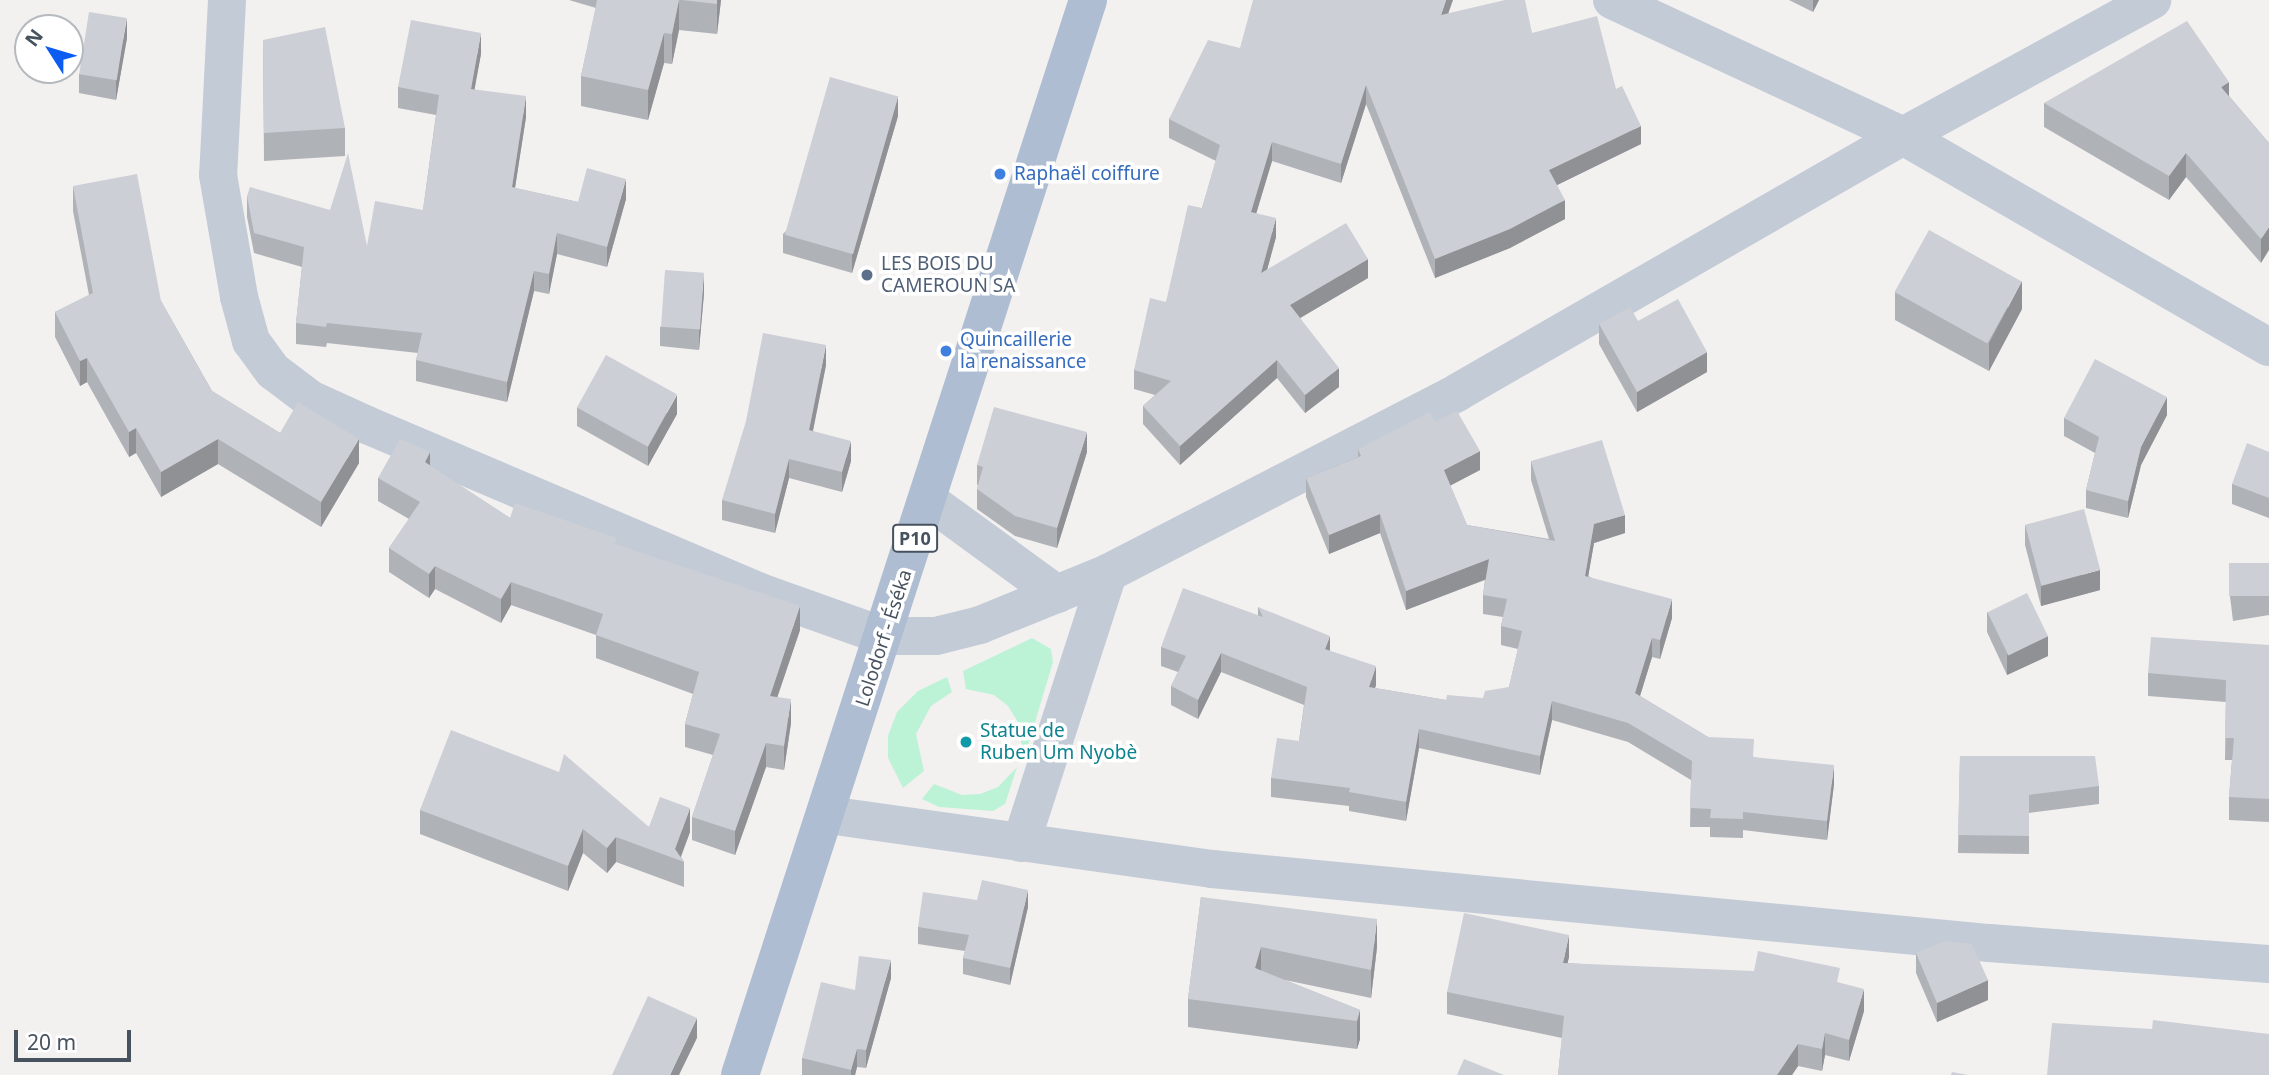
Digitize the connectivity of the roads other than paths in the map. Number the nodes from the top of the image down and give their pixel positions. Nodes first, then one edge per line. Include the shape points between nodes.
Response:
1 (227, 0) edge
2 (1088, 0) edge
3 (1612, 0) edge
4 (2152, 0) edge
5 (1903, 136) junction
6 (2269, 347) edge
7 (928, 500) junction
8 (1108, 573) junction
9 (1057, 594) junction
10 (884, 636) junction
11 (828, 816) junction
12 (1021, 843) junction
13 (2269, 964) edge
14 (740, 1075) edge

1 - 10 street via 218,175 251,341 272,371 310,399 367,425 768,595
2 - 7 main road, Lolodorf - Éséka / P10
3 - 5 street
4 - 5 street
5 - 6 street
5 - 8 street via 1458,392
7 - 9 street
7 - 10 main road, Lolodorf - Éséka / P10
8 - 9 street
8 - 12 street
9 - 10 street via 980,625 936,636
10 - 11 main road, Lolodorf - Éséka / P10
11 - 12 street
11 - 14 main road, Lolodorf - Éséka / P10
12 - 13 street via 1226,870 1989,943

